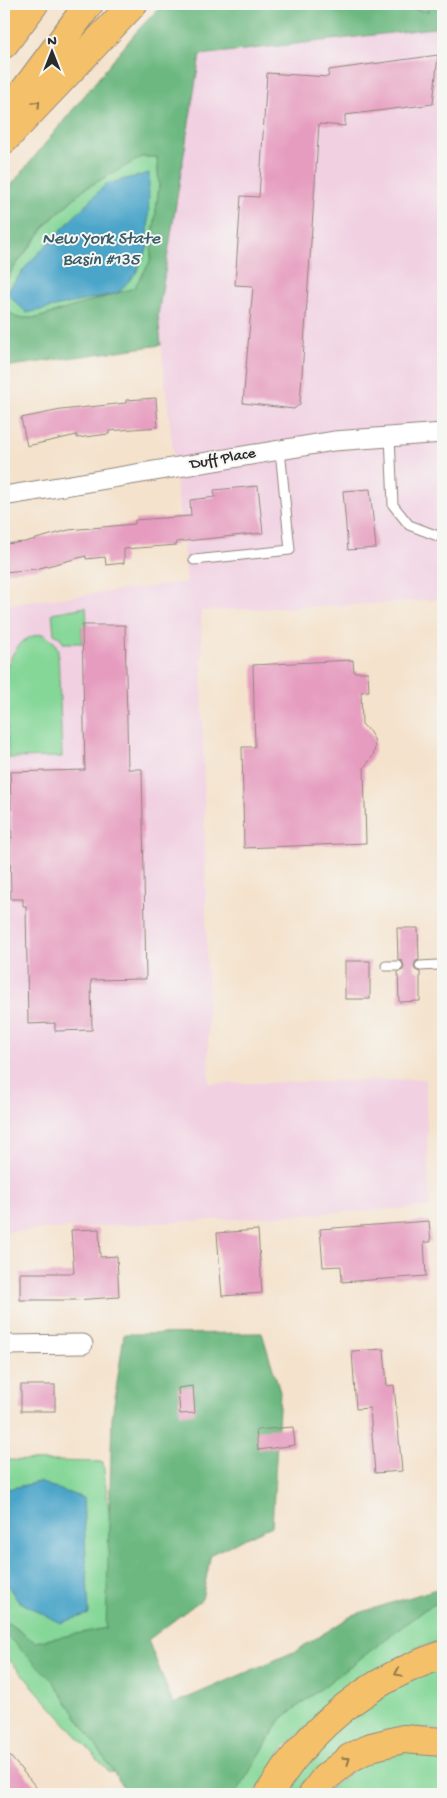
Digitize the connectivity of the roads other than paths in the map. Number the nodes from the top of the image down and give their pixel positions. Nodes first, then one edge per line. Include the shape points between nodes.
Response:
1 (34, 4) edge
2 (89, 4) edge
3 (133, 4) edge
4 (4, 44) edge
5 (4, 118) edge
6 (4, 140) edge
7 (443, 433) edge
8 (390, 436) junction
9 (280, 450) junction
10 (4, 496) edge
11 (443, 538) edge
12 (194, 560) dead end
13 (438, 965) dead end
14 (386, 966) dead end
15 (398, 966) dead end
16 (420, 966) dead end
17 (83, 1344) dead end
18 (4, 1345) edge
19 (443, 1655) edge
20 (443, 1742) edge
21 (269, 1794) edge
22 (313, 1794) edge

1 - 4 highway
2 - 5 highway
6 -> 3 highway
7 - 8 street, Duff Place
8 - 9 street, Duff Place
8 - 11 lane via 393,505 408,525
9 - 10 street, Duff Place
9 - 12 lane via 290,550
13 - 16 lane
14 - 15 lane
17 - 18 street
19 -> 21 highway via 419,1662 387,1678 352,1701 316,1732 280,1775
22 -> 20 highway via 325,1778 350,1758 371,1747 403,1739

